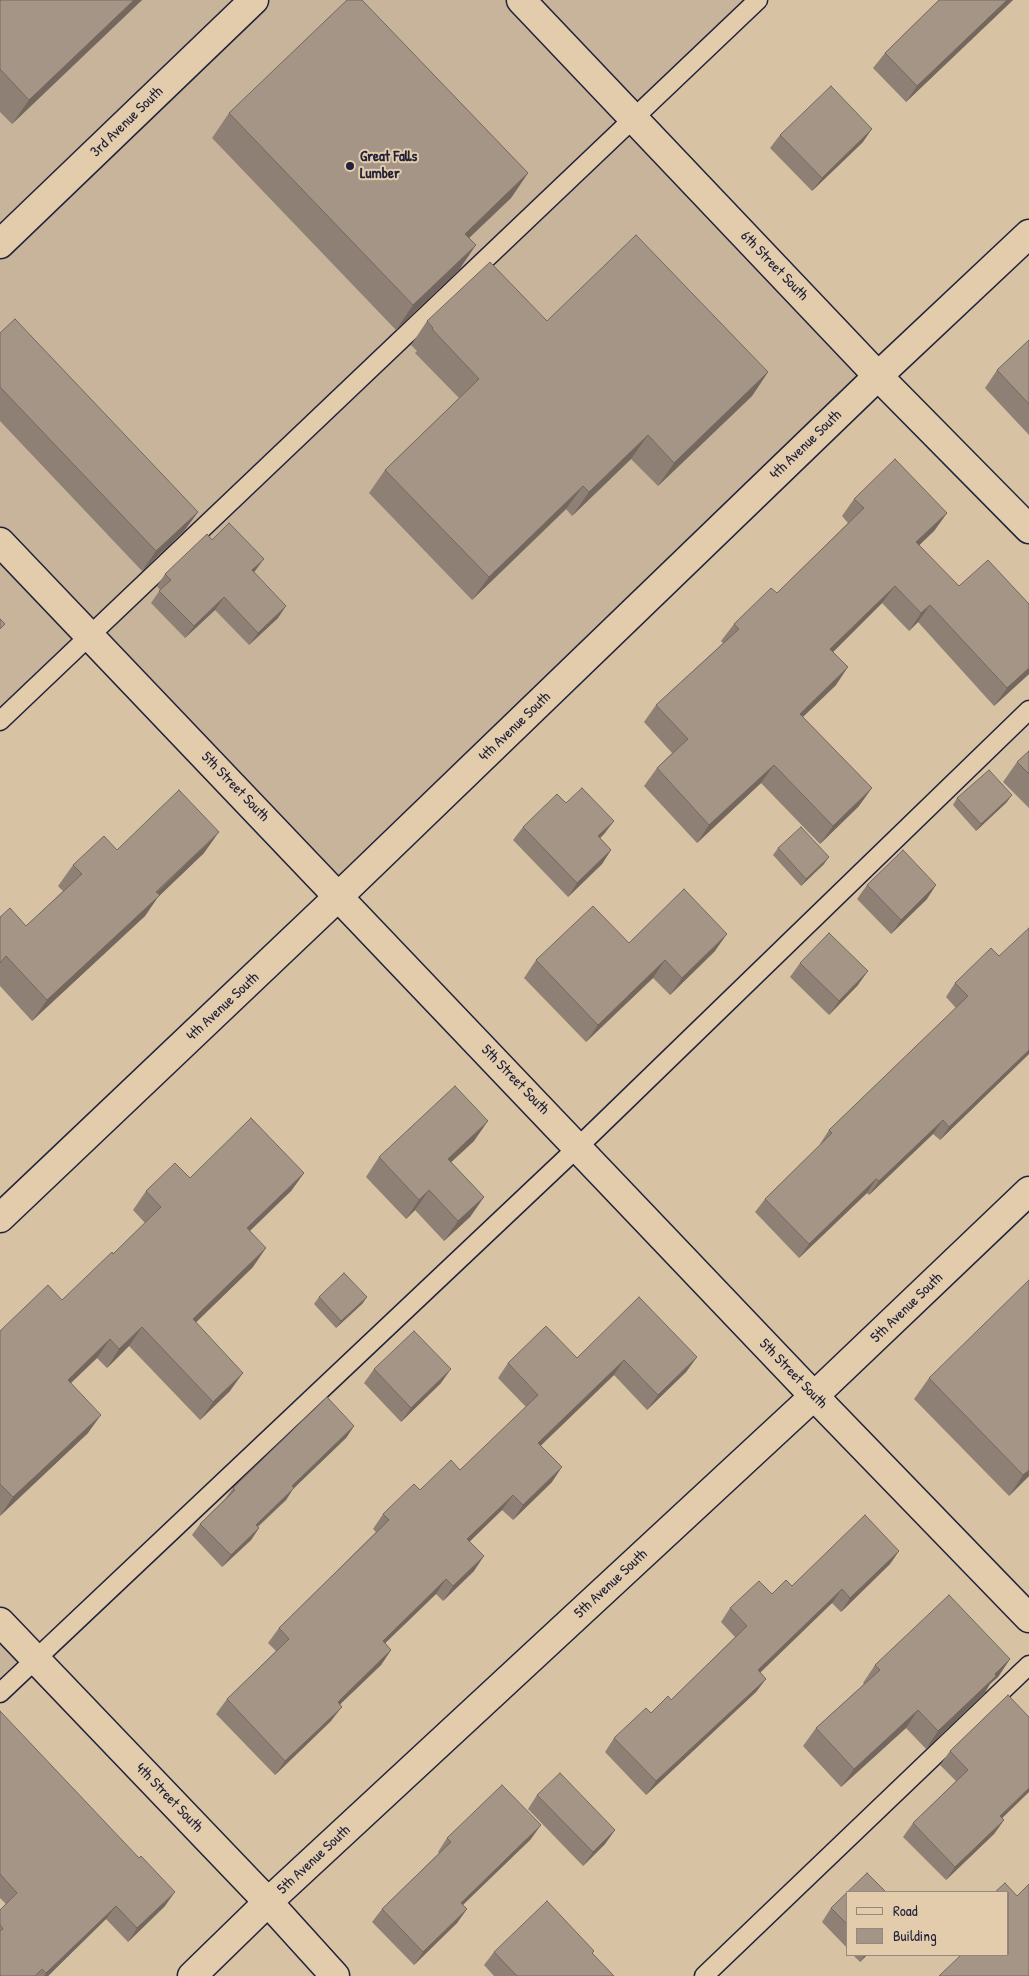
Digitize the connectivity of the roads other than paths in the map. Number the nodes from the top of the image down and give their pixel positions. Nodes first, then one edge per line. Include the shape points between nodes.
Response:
1 (254, 0) edge
2 (521, 0) edge
3 (758, 0) edge
4 (633, 118) junction
5 (1029, 234) edge
6 (0, 244) edge
7 (878, 376) junction
8 (1029, 530) edge
9 (0, 542) edge
10 (90, 636) junction
11 (1029, 710) edge
12 (0, 721) edge
13 (340, 896) junction
14 (578, 1147) junction
15 (1029, 1192) edge
16 (0, 1218) edge
17 (814, 1396) junction
18 (1029, 1618) edge
19 (0, 1622) edge
20 (35, 1659) junction
21 (1029, 1666) edge
22 (0, 1693) edge
23 (268, 1902) junction
24 (192, 1976) edge
25 (335, 1976) edge
26 (704, 1976) edge

1 - 6 street, 3rd Avenue South
2 - 4 street, 6th Street South
3 - 4 lane
4 - 7 street, 6th Street South
4 - 10 lane
5 - 7 street, 4th Avenue South
7 - 8 street, 6th Street South
7 - 13 street, 4th Avenue South
9 - 10 street, 5th Street South
10 - 12 lane
10 - 13 street, 5th Street South
11 - 14 lane
13 - 14 street, 5th Street South
13 - 16 street, 4th Avenue South
14 - 17 street, 5th Street South
14 - 20 lane
15 - 17 street, 5th Avenue South
17 - 18 street, 5th Street South
17 - 23 street, 5th Avenue South
19 - 20 street, 4th Street South
20 - 22 lane
20 - 23 street, 4th Street South
21 - 26 lane
23 - 24 street, 5th Avenue South
23 - 25 street, 4th Street South

